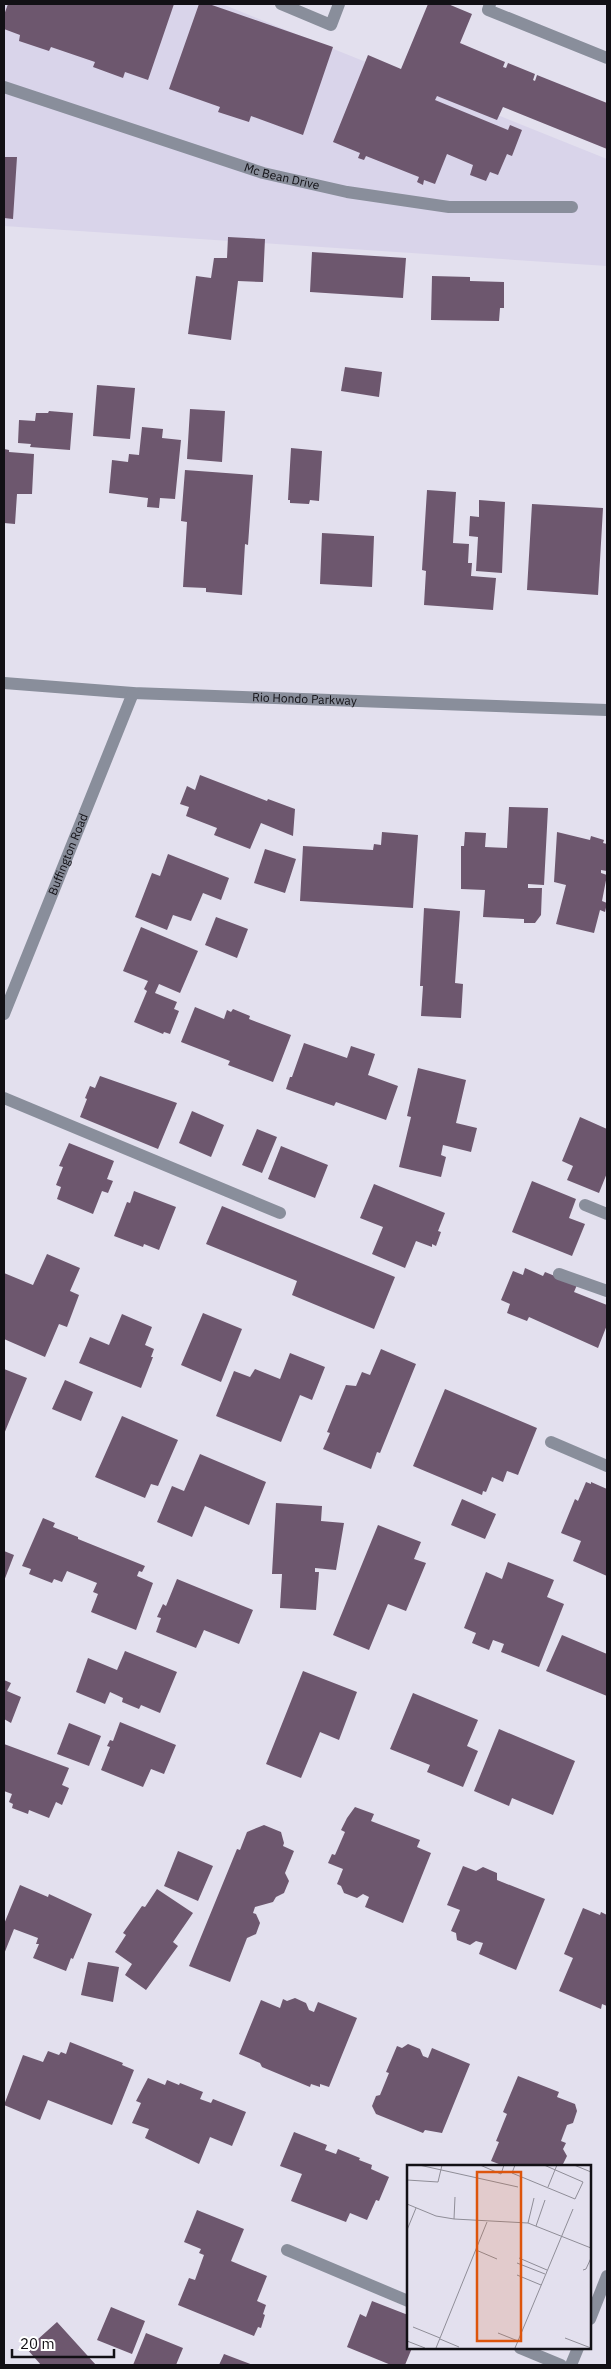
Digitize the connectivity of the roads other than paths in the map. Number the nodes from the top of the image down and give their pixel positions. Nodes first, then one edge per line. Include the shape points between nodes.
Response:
1 (281, 4) edge
2 (340, 4) edge
3 (490, 4) edge
4 (607, 58) edge
5 (4, 87) edge
6 (572, 207) dead end
7 (4, 683) edge
8 (134, 693) junction
9 (607, 710) edge
10 (4, 1014) edge
11 (4, 1098) edge
12 (585, 1205) dead end
13 (280, 1213) dead end
14 (607, 1214) edge
15 (559, 1274) dead end
16 (607, 1291) edge
17 (551, 1442) dead end
18 (607, 1466) edge
19 (287, 2250) dead end
20 (607, 2276) edge
21 (407, 2301) edge
22 (591, 2317) edge
23 (522, 2349) edge
24 (578, 2349) edge
25 (561, 2365) edge
26 (571, 2365) edge

1 - 2 street via 331,24
3 - 4 street via 488,10
5 - 6 street, Mc Bean Drive via 264,173 347,192 449,206
7 - 8 street, Rio Hondo Parkway
8 - 9 street, Rio Hondo Parkway
8 - 10 street, Buffington Road
11 - 13 street
12 - 14 street
15 - 16 street
17 - 18 street
19 - 21 street
20 - 22 street
23 - 25 street
24 - 26 street

